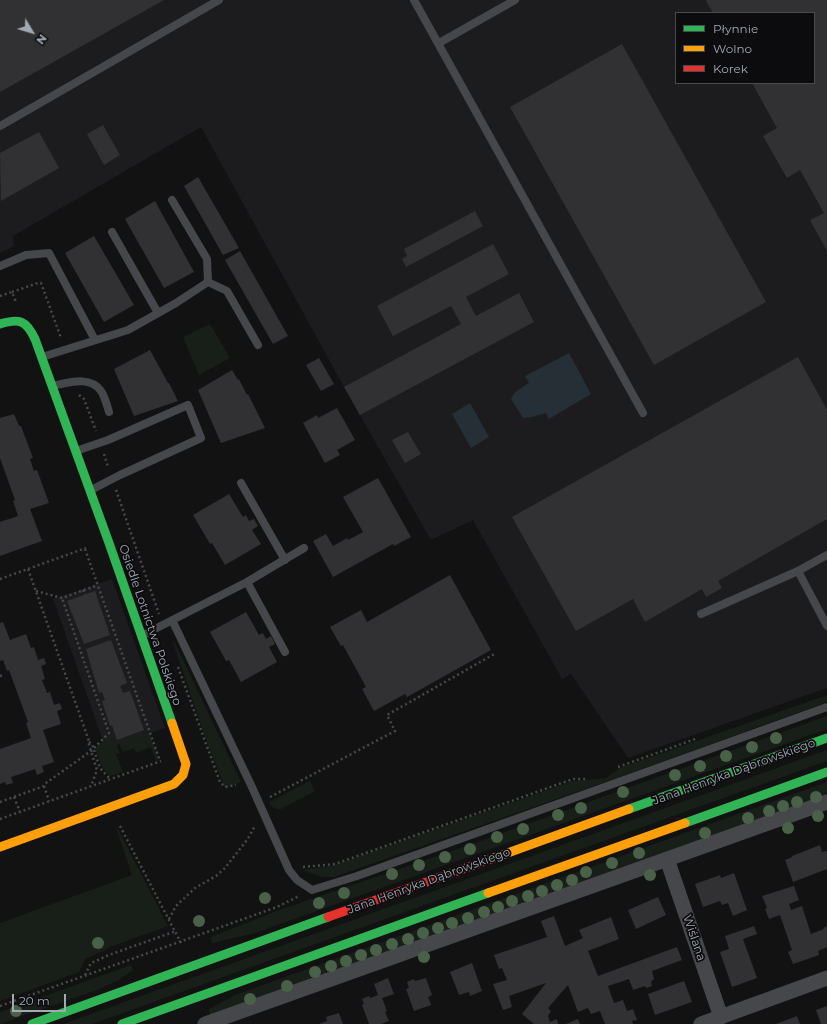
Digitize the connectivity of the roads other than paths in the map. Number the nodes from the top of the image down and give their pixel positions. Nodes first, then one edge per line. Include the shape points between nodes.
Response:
1 (219, 0) edge
2 (414, 0) edge
3 (515, 0) edge
4 (439, 43) junction
5 (0, 126) edge
6 (172, 200) dead end
7 (112, 232) dead end
8 (0, 266) edge
9 (208, 282) junction
10 (158, 313) junction
11 (0, 324) edge
12 (95, 340) junction
13 (258, 345) dead end
14 (41, 357) junction
15 (52, 386) junction
16 (110, 412) dead end
17 (643, 413) dead end
18 (76, 452) junction
19 (241, 483) dead end
20 (90, 490) junction
21 (304, 548) dead end
22 (827, 555) edge
23 (285, 560) junction
24 (798, 571) junction
25 (247, 582) junction
26 (701, 614) dead end
27 (172, 620) junction
28 (827, 626) edge
29 (141, 636) junction
30 (285, 652) dead end
31 (827, 707) edge
32 (827, 738) edge
33 (827, 772) edge
34 (827, 802) edge
35 (0, 846) edge
36 (667, 859) junction
37 (827, 978) edge
38 (722, 1017) junction
39 (32, 1024) edge
40 (122, 1024) edge
41 (205, 1024) edge
42 (702, 1024) edge

1 - 5 lane
2 - 4 lane
3 - 4 lane
4 - 17 lane
6 - 9 lane via 207,259
7 - 10 lane
8 - 12 lane via 26,255 49,253
9 - 10 lane
9 - 13 lane via 227,291
10 - 12 lane via 128,330
11 - 14 main road, Osiedle Lotnictwa Polskiego via 17,321 28,326
12 - 14 lane
14 - 15 main road, Osiedle Lotnictwa Polskiego
15 - 16 lane via 78,381 89,382 102,392
15 - 18 main road, Osiedle Lotnictwa Polskiego
18 - 20 main road, Osiedle Lotnictwa Polskiego
18 - 20 lane via 188,405 201,438
19 - 23 lane
20 - 29 main road, Osiedle Lotnictwa Polskiego
21 - 23 lane
22 - 24 lane
23 - 25 lane
24 - 26 lane
24 - 28 lane
25 - 27 lane
25 - 30 lane
27 - 29 lane
27 - 31 lane via 290,870 297,880 312,890
29 - 35 main road, Osiedle Lotnictwa Polskiego via 186,764 180,780
32 - 39 main road, Jana Henryka Dąbrowskiego
33 - 40 main road
34 - 36 street
36 - 38 street, Wiślana
36 - 41 street
37 - 38 street
38 - 42 street

